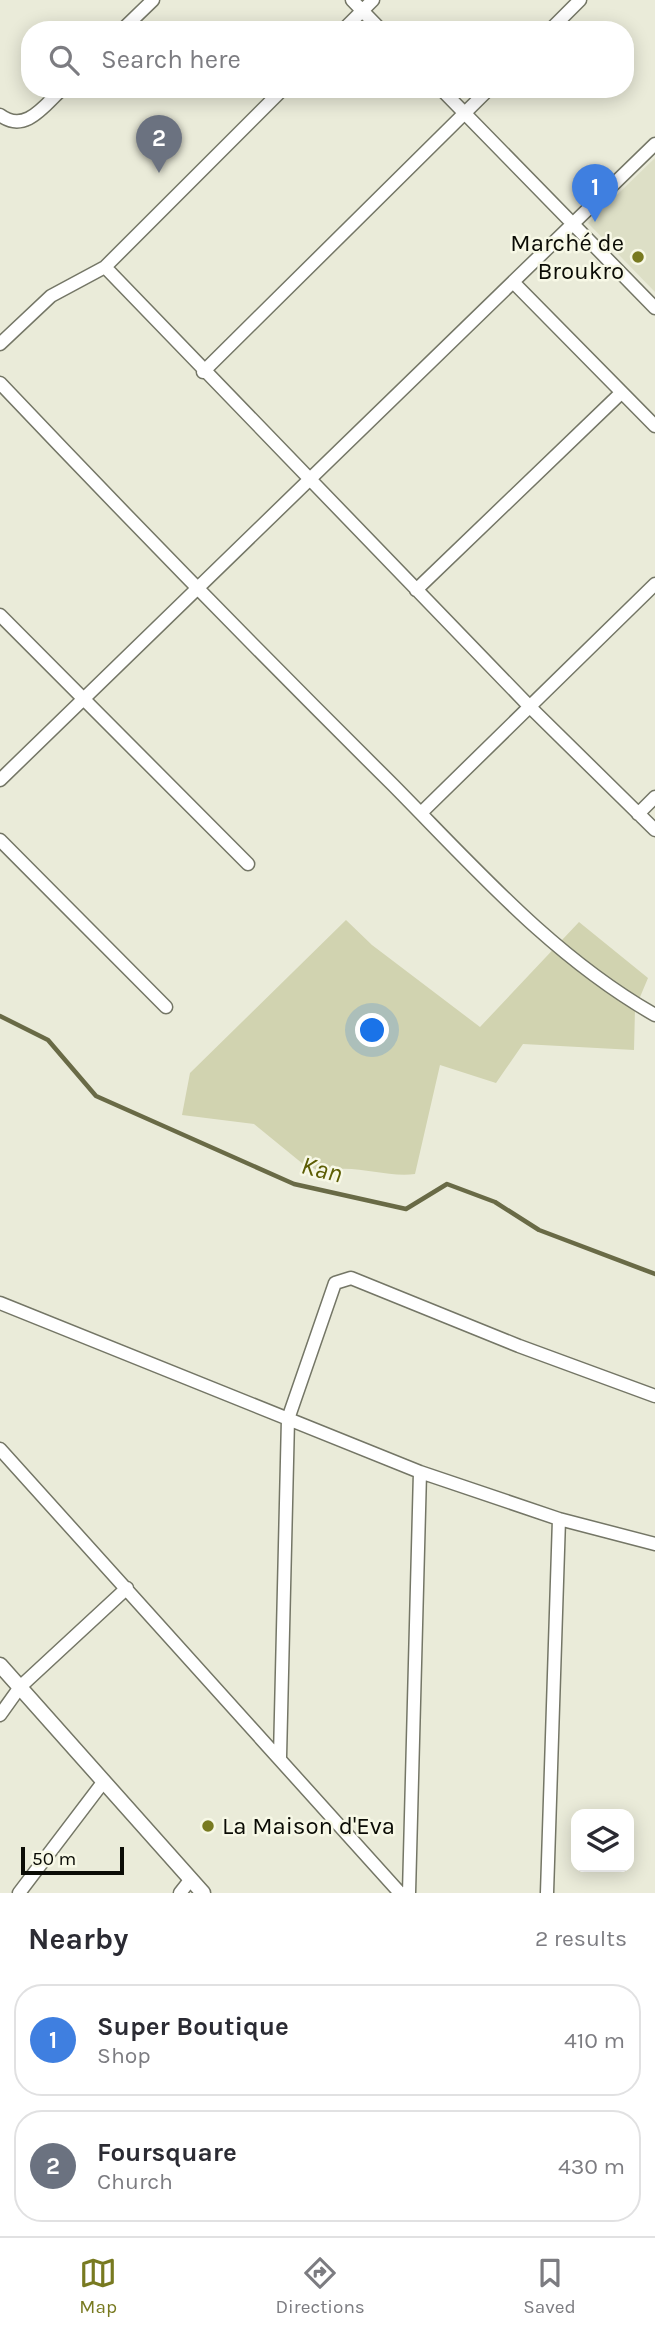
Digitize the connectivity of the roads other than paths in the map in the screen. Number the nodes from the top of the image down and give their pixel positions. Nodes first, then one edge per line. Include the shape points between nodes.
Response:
1 (153, 0) edge
2 (352, 0) edge
3 (373, 0) edge
4 (580, 0) edge
5 (362, 11) junction
6 (131, 21) edge
7 (352, 21) edge
8 (372, 21) edge
9 (559, 21) edge
10 (53, 98) edge
11 (274, 98) edge
12 (450, 98) edge
13 (480, 98) edge
14 (465, 113) junction
15 (0, 115) edge
16 (655, 144) edge
17 (573, 223) junction
18 (105, 267) junction
19 (513, 282) junction
20 (655, 308) edge
21 (0, 344) edge
22 (203, 372) junction
23 (0, 383) edge
24 (621, 393) junction
25 (655, 426) edge
26 (309, 480) junction
27 (655, 584) edge
28 (195, 589) junction
29 (416, 590) junction
30 (0, 615) edge
31 (84, 698) junction
32 (530, 707) junction
33 (0, 780) edge
34 (655, 797) edge
35 (421, 813) junction
36 (638, 814) junction
37 (655, 830) edge
38 (0, 840) edge
39 (248, 864) dead end
40 (166, 1007) dead end
41 (655, 1015) edge
42 (0, 1303) edge
43 (655, 1396) edge
44 (288, 1419) junction
45 (0, 1449) edge
46 (420, 1472) junction
47 (559, 1519) junction
48 (655, 1544) edge
49 (127, 1588) junction
50 (0, 1665) edge
51 (20, 1687) junction
52 (0, 1714) edge
53 (280, 1756) junction
54 (104, 1781) junction
55 (191, 1879) junction
56 (19, 1893) edge
57 (180, 1893) edge
58 (203, 1893) edge
59 (400, 1893) edge
60 (409, 1893) edge
61 (547, 1893) edge

1 - 6 street
2 - 5 street
3 - 5 street
4 - 9 street
5 - 7 street
5 - 8 street
10 - 15 street via 33,118 22,122 9,122
11 - 18 street
12 - 14 street
13 - 14 street
14 - 17 street
14 - 22 street
16 - 17 street
17 - 19 street
17 - 20 street
18 - 21 street via 51,296
18 - 22 street
19 - 24 street
19 - 26 street
22 - 26 street
23 - 28 street
24 - 25 street
24 - 29 street
26 - 28 street
26 - 29 street
27 - 32 street
28 - 31 street
28 - 35 street
29 - 32 street
30 - 31 street
31 - 33 street
31 - 39 street
32 - 35 street
32 - 36 street
34 - 36 street
35 - 41 street via 556,947
36 - 37 street
38 - 40 street
42 - 44 street
43 - 44 street via 351,1278 341,1278 334,1283
44 - 46 street
44 - 53 street
45 - 49 street
46 - 47 street
46 - 60 street
47 - 48 street
47 - 61 street
49 - 51 street
49 - 53 street
50 - 51 street
51 - 52 street
51 - 54 street
53 - 59 street
54 - 55 street
54 - 56 street
55 - 57 street
55 - 58 street

